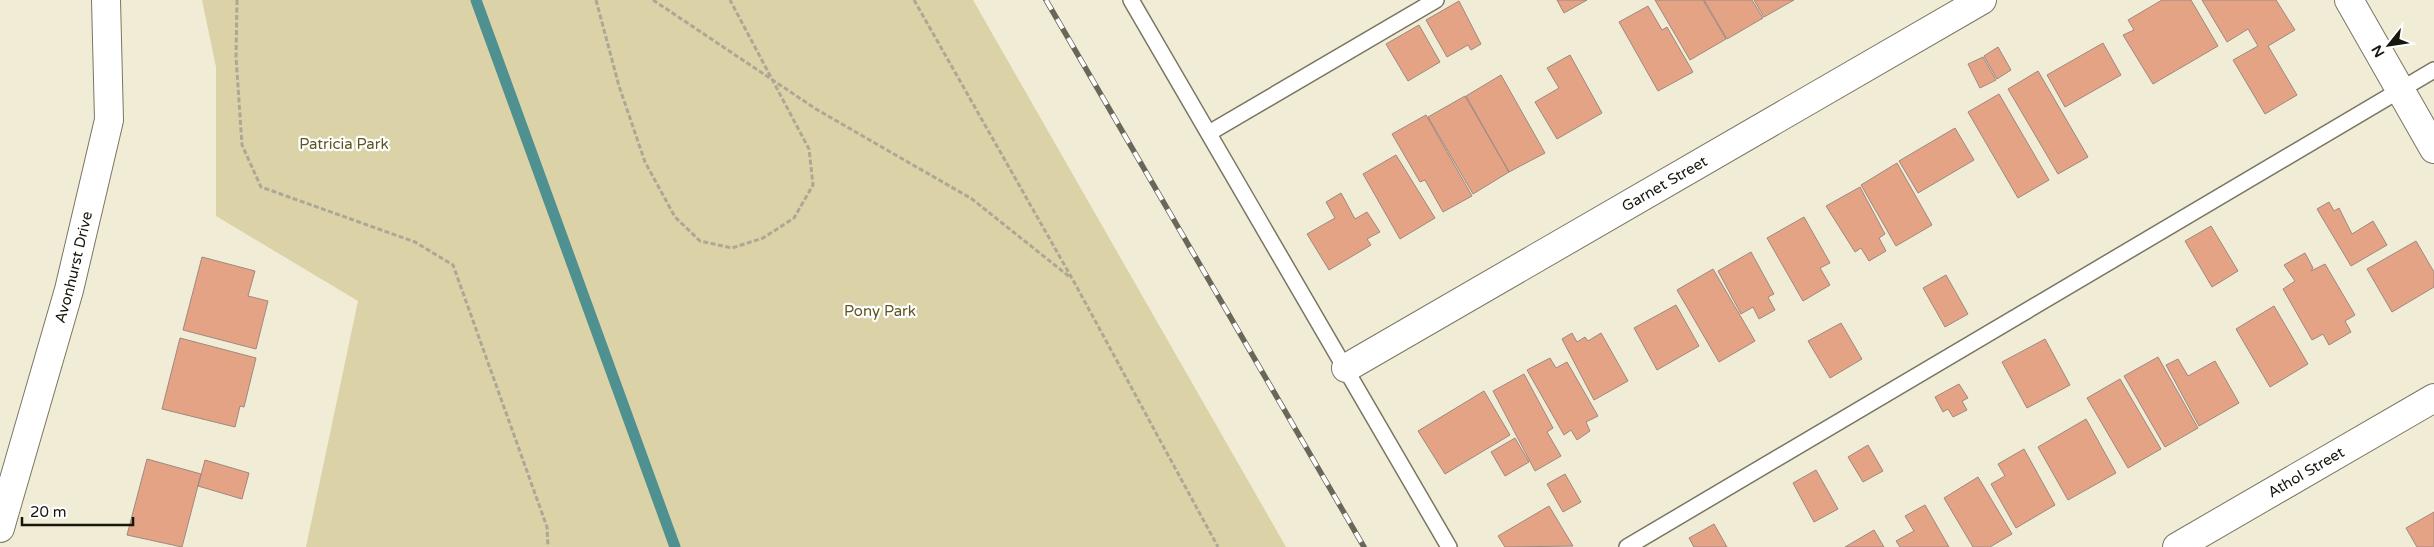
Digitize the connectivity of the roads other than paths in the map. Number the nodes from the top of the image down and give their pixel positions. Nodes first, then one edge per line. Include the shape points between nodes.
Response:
1 (106, 0) edge
2 (1131, 0) edge
3 (1436, 0) edge
4 (1982, 0) edge
5 (2349, 0) edge
6 (2434, 70) edge
7 (2400, 89) junction
8 (1209, 133) junction
9 (2434, 149) edge
10 (1346, 368) junction
11 (2434, 398) edge
12 (0, 528) edge
13 (1449, 547) edge
14 (1627, 547) edge
15 (2177, 547) edge

1 - 12 street, Avonhurst Drive via 109,120 69,290
2 - 8 lane
3 - 8 lane
4 - 10 street, Garnet Street
5 - 7 street
6 - 7 lane
7 - 9 street
7 - 14 lane
8 - 10 lane
10 - 13 lane
11 - 15 street, Athol Street

